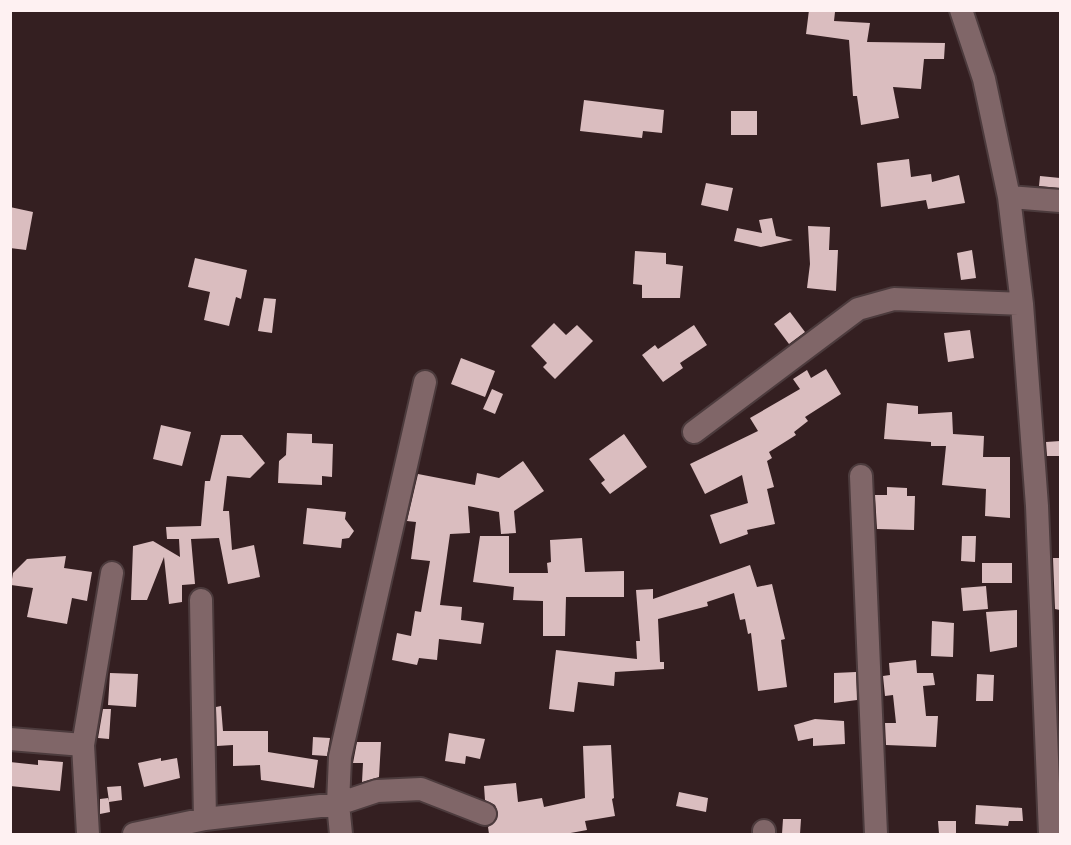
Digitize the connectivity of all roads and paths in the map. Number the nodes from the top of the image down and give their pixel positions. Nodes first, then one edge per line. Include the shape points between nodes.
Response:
1 (961, 10) edge
2 (1009, 197) junction
3 (1060, 201) edge
4 (1022, 304) junction
5 (425, 382) dead end
6 (694, 432) dead end
7 (861, 476) dead end
8 (112, 573) dead end
9 (201, 600) dead end
10 (10, 739) edge
11 (83, 745) junction
12 (338, 804) junction
13 (484, 814) dead end
14 (205, 819) junction
15 (88, 834) edge
16 (134, 834) edge
17 (341, 834) edge
18 (876, 834) edge
19 (1050, 834) edge

1 - 2 street via 984,79
2 - 3 street
2 - 4 street
4 - 6 street via 894,299 858,309
4 - 19 street via 1037,506
5 - 12 street via 340,757
7 - 18 street
8 - 11 street
9 - 14 street
10 - 11 street
11 - 15 street
12 - 13 street via 377,791 421,789
12 - 14 street
12 - 17 street
14 - 16 street

